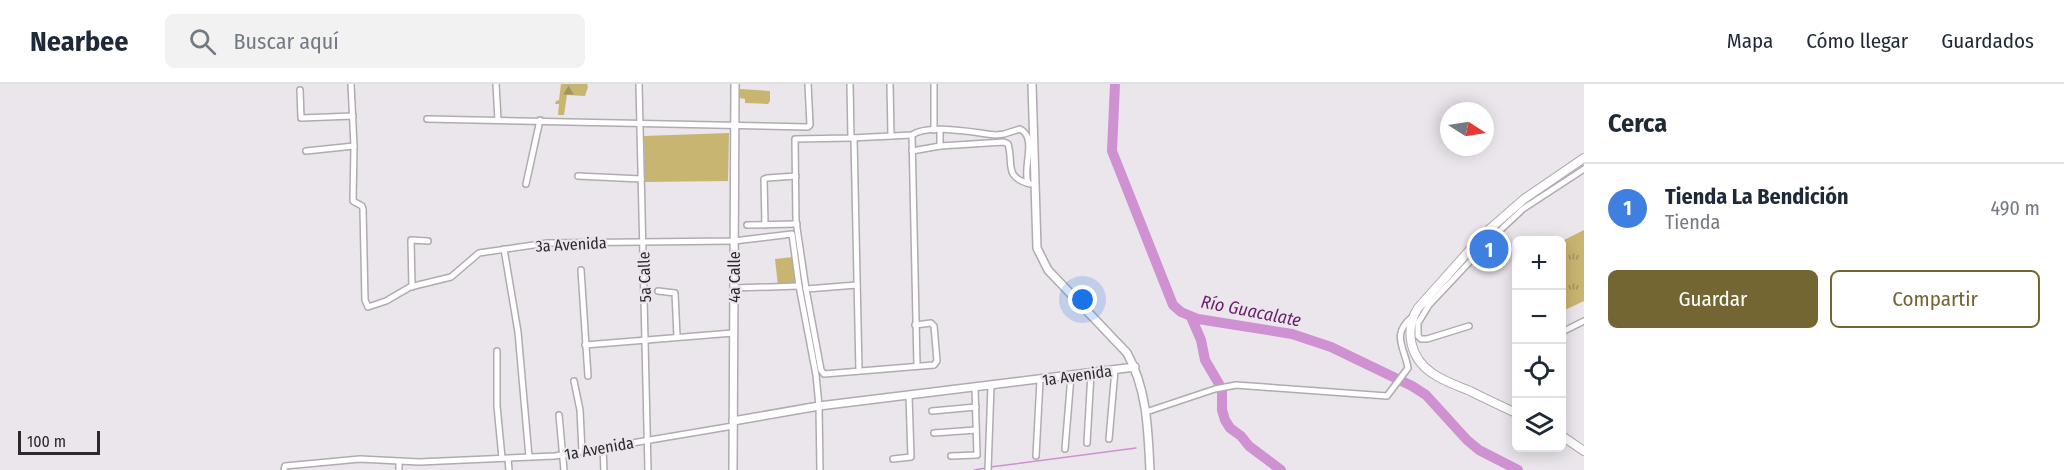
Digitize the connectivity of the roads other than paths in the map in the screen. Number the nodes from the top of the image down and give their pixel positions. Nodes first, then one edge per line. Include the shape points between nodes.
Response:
1 (351, 84) edge
2 (496, 84) edge
3 (639, 84) edge
4 (735, 84) edge
5 (808, 84) edge
6 (850, 84) edge
7 (890, 84) edge
8 (934, 84) edge
9 (1032, 84) edge
10 (300, 90) dead end
11 (353, 116) junction
12 (427, 119) dead end
13 (498, 120) junction
14 (540, 120) junction
15 (641, 122) junction
16 (734, 126) junction
17 (937, 130) junction
18 (912, 135) junction
19 (891, 136) junction
20 (853, 138) junction
21 (354, 146) junction
22 (940, 146) junction
23 (306, 151) dead end
24 (912, 151) junction
25 (1584, 158) edge
26 (1580, 168) edge
27 (578, 176) dead end
28 (796, 176) junction
29 (641, 178) junction
30 (526, 184) dead end
31 (1032, 184) junction
32 (797, 224) junction
33 (747, 225) dead end
34 (765, 225) junction
35 (428, 241) dead end
36 (734, 241) junction
37 (643, 242) junction
38 (504, 249) junction
39 (581, 270) dead end
40 (857, 285) junction
41 (799, 286) junction
42 (1441, 286) junction
43 (412, 287) junction
44 (735, 288) junction
45 (806, 289) junction
46 (657, 291) dead end
47 (1412, 316) junction
48 (1584, 321) edge
49 (915, 325) junction
50 (1469, 326) dead end
51 (1566, 330) edge
52 (733, 333) junction
53 (677, 336) junction
54 (646, 339) junction
55 (585, 345) junction
56 (497, 351) dead end
57 (917, 366) junction
58 (1136, 369) junction
59 (1115, 370) junction
60 (859, 371) junction
61 (1091, 373) junction
62 (588, 376) dead end
63 (1071, 376) junction
64 (1040, 380) junction
65 (574, 381) dead end
66 (991, 386) junction
67 (975, 388) junction
68 (909, 396) junction
69 (819, 406) junction
70 (976, 407) junction
71 (932, 411) dead end
72 (1512, 411) edge
73 (1146, 412) junction
74 (559, 415) dead end
75 (733, 423) junction
76 (976, 430) junction
77 (934, 433) dead end
78 (648, 439) junction
79 (1109, 439) dead end
80 (1566, 439) edge
81 (1087, 442) dead end
82 (603, 448) junction
83 (1065, 449) dead end
84 (1584, 451) edge
85 (582, 452) junction
86 (564, 455) junction
87 (951, 456) dead end
88 (1036, 456) dead end
89 (529, 457) junction
90 (505, 458) junction
91 (893, 459) dead end
92 (399, 461) junction
93 (419, 462) junction
94 (988, 467) edge
95 (284, 468) edge
96 (399, 470) edge
97 (419, 470) edge
98 (509, 470) edge
99 (564, 470) edge
100 (604, 470) edge
101 (648, 470) edge
102 (733, 470) edge
103 (820, 470) edge
104 (1150, 470) edge

1 - 11 street
2 - 13 street
3 - 15 street, 5a Calle
4 - 16 main road, 4a Calle
5 - 16 street via 808,127
6 - 20 street
7 - 19 street
8 - 17 street
9 - 31 main road
10 - 11 street via 301,118
11 - 21 street
12 - 13 street
13 - 14 street
14 - 15 street
14 - 30 street
15 - 16 street
15 - 29 street, 5a Calle
16 - 36 main road, 4a Calle
17 - 18 street
17 - 22 street
17 - 31 street via 996,135 1020,129 1028,137 1026,172
18 - 19 street
18 - 24 street
19 - 20 street
20 - 28 street via 795,139
20 - 40 street
21 - 23 street
21 - 43 street, 3a Avenida via 353,201 363,209 366,305 386,301
22 - 24 street
22 - 31 street via 1004,142 1008,144 1013,176
24 - 49 street
25 - 26 main road
26 - 42 main road via 1524,199 1484,234
27 - 29 street
28 - 32 street
28 - 34 street via 764,179
29 - 37 street, 5a Calle
31 - 58 main road via 1037,248 1048,270 1127,353
32 - 34 street
32 - 45 street
33 - 34 street
35 - 43 street via 411,240
36 - 37 street, 3a Avenida
36 - 41 street, 3a Avenida via 792,234
36 - 44 main road, 4a Calle
37 - 38 street, 3a Avenida via 547,243
37 - 54 street, 5a Calle
38 - 43 street, 3a Avenida via 478,253 450,277
38 - 89 street via 518,332
39 - 55 street
40 - 45 street
40 - 60 street
41 - 44 street
41 - 69 street
42 - 47 main road
42 - 50 street via 1422,313 1418,336 1427,339
44 - 52 main road, 4a Calle
45 - 60 street via 821,370 824,374
46 - 53 street via 675,293
47 - 72 main road via 1410,341 1419,361 1432,373
47 - 73 street via 1401,332 1408,366 1388,396 1236,385
48 - 51 street
49 - 57 street
49 - 57 street via 934,326 937,361 934,365
52 - 53 street
52 - 75 main road, 4a Calle
53 - 54 street
54 - 55 street
54 - 78 street, 5a Calle
55 - 62 street
56 - 90 street via 497,406
57 - 60 street
58 - 59 main road, 1a Avenida
58 - 73 main road
59 - 61 main road, 1a Avenida
59 - 79 street
61 - 63 main road, 1a Avenida
61 - 81 street
63 - 64 main road, 1a Avenida
63 - 83 street
64 - 66 main road, 1a Avenida
64 - 88 street
65 - 85 street
66 - 67 main road, 1a Avenida
66 - 94 street
67 - 68 main road, 1a Avenida
67 - 70 street
68 - 69 main road, 1a Avenida
68 - 91 street via 911,457
69 - 75 main road, 1a Avenida
69 - 103 street
70 - 71 street
70 - 76 street
73 - 104 main road
74 - 86 street
75 - 78 street, 1a Avenida
75 - 102 main road, 4a Calle
76 - 77 street
76 - 87 street via 976,455
78 - 82 street, 1a Avenida
78 - 101 street, 5a Calle
80 - 84 main road
82 - 85 street, 1a Avenida
82 - 100 street
85 - 86 street, 1a Avenida
86 - 89 street, 1a Avenida
86 - 99 street
89 - 90 street, 1a Avenida
90 - 93 street, 1a Avenida
90 - 98 street
92 - 93 street, 1a Avenida
92 - 95 street, 1a Avenida via 360,459
92 - 96 street
93 - 97 street

